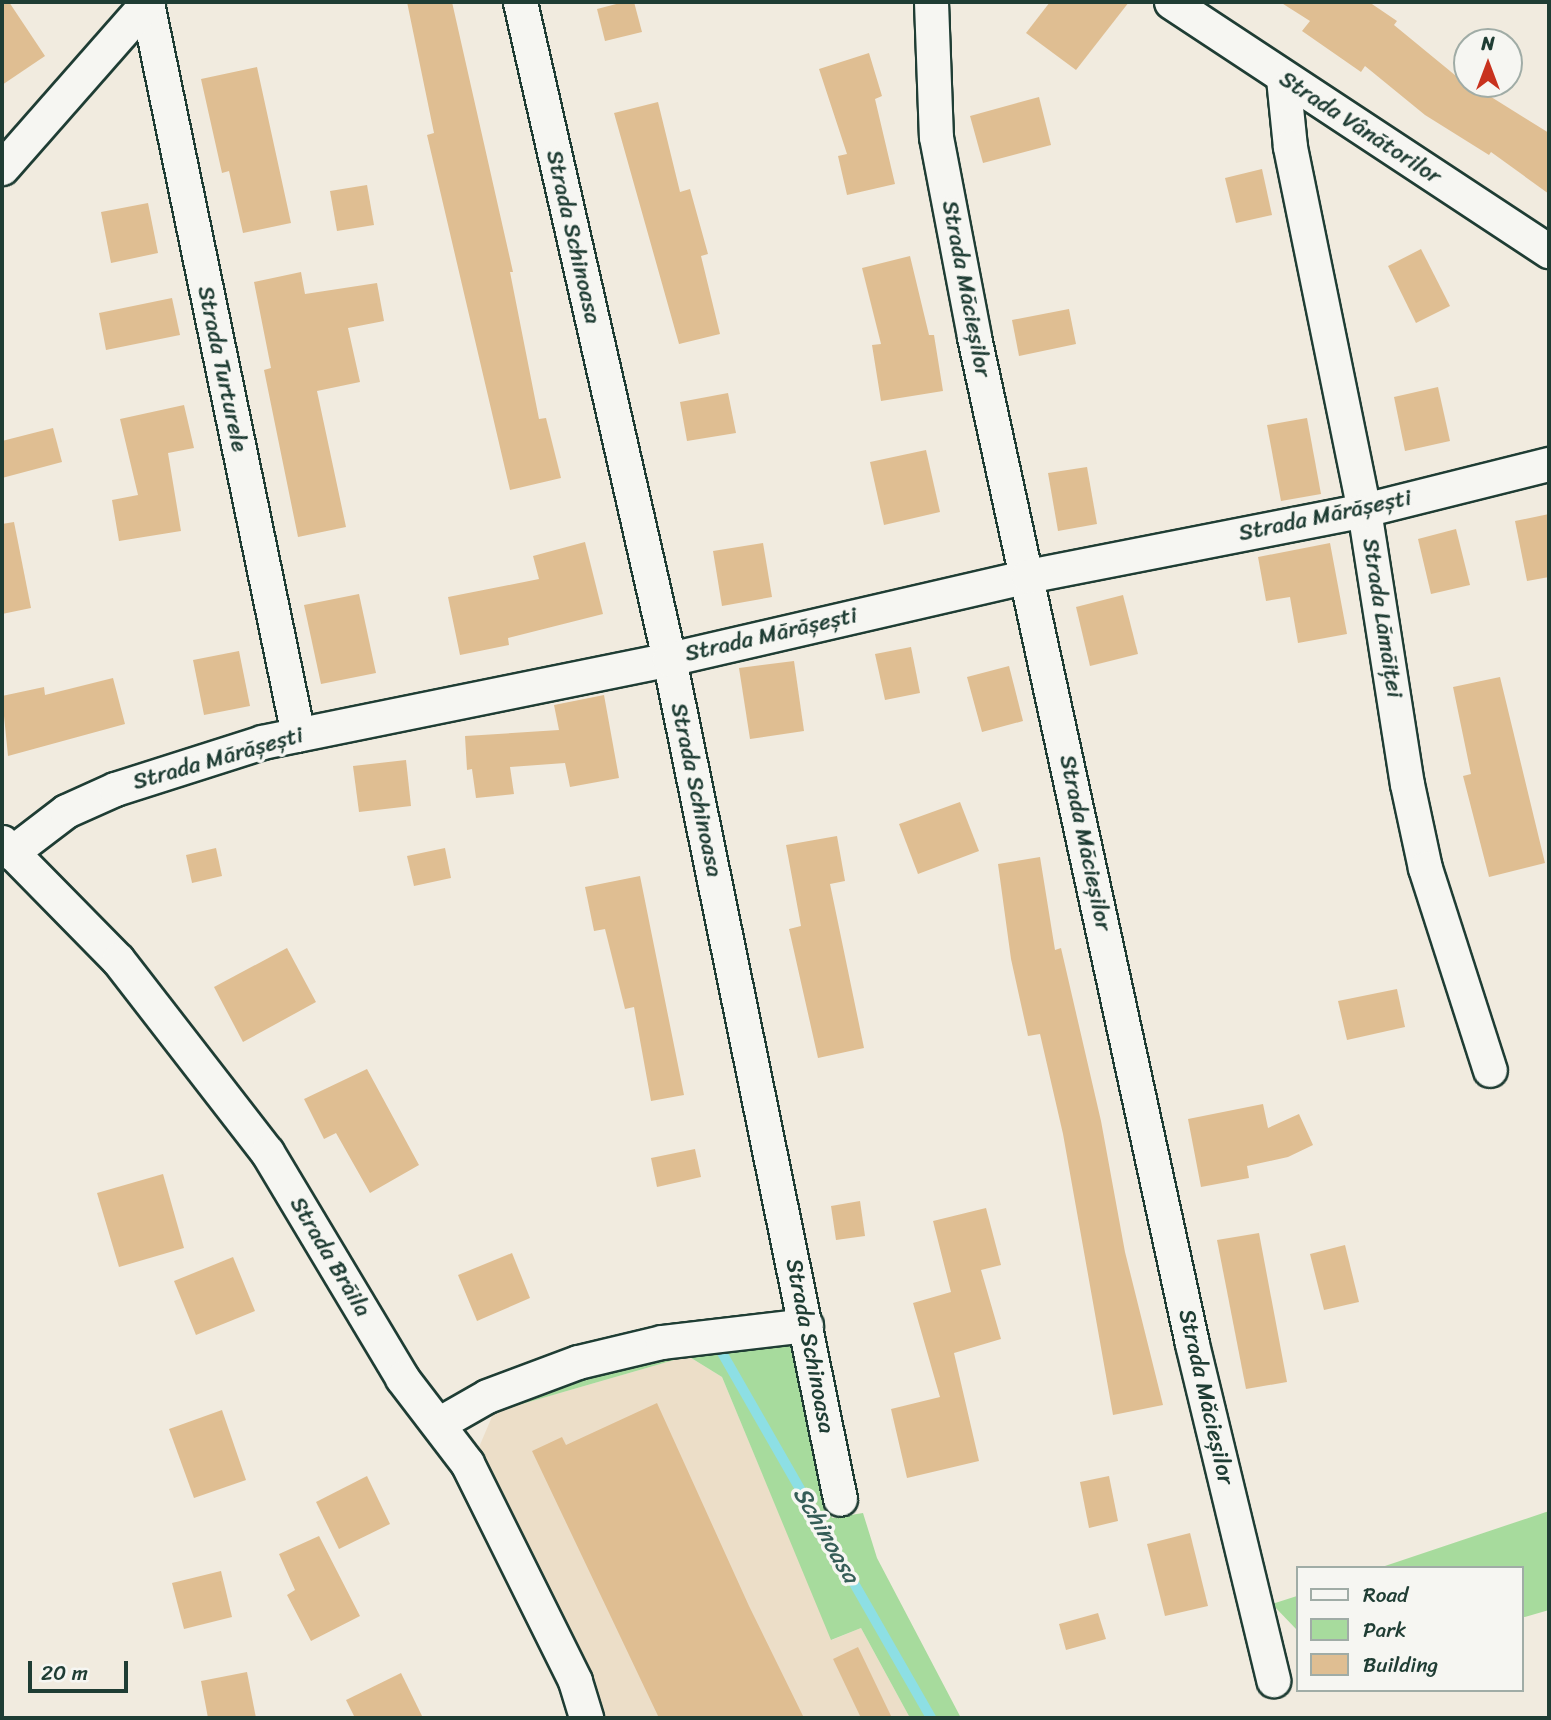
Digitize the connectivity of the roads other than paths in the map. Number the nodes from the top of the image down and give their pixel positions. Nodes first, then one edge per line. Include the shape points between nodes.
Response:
1 (147, 2) edge
2 (520, 2) edge
3 (931, 2) edge
4 (1171, 2) edge
5 (1283, 78) junction
6 (2, 168) edge
7 (1549, 251) edge
8 (1549, 464) edge
9 (1364, 510) junction
10 (1028, 576) junction
11 (669, 659) junction
12 (298, 735) junction
13 (6, 847) edge
14 (1490, 1070) dead end
15 (806, 1325) junction
16 (438, 1424) junction
17 (840, 1499) dead end
18 (1273, 1680) dead end
19 (586, 1718) edge

1 - 6 street
1 - 12 street, Strada Turturele
2 - 11 street, Strada Schinoasa
3 - 10 street, Strada Măcieșilor via 936,136 974,337
4 - 5 street, Strada Vânătorilor
5 - 7 street, Strada Vânătorilor
5 - 9 street, Strada Lămăiței via 1290,147
8 - 9 street, Strada Mărășești
9 - 10 street, Strada Mărășești
9 - 14 street, Strada Lămăiței via 1407,784 1425,868
10 - 11 street, Strada Mărășești
10 - 18 street, Strada Măcieșilor via 1192,1344
11 - 12 street, Strada Mărășești
11 - 15 street, Strada Schinoasa
12 - 13 street, Strada Mărășești via 203,758 115,789 66,811
13 - 16 street, Strada Brăila via 118,960 267,1152 402,1378
15 - 16 street via 662,1342 578,1362 487,1396
15 - 17 street, Strada Schinoasa
16 - 19 street, Strada Brăila via 467,1463 575,1681

